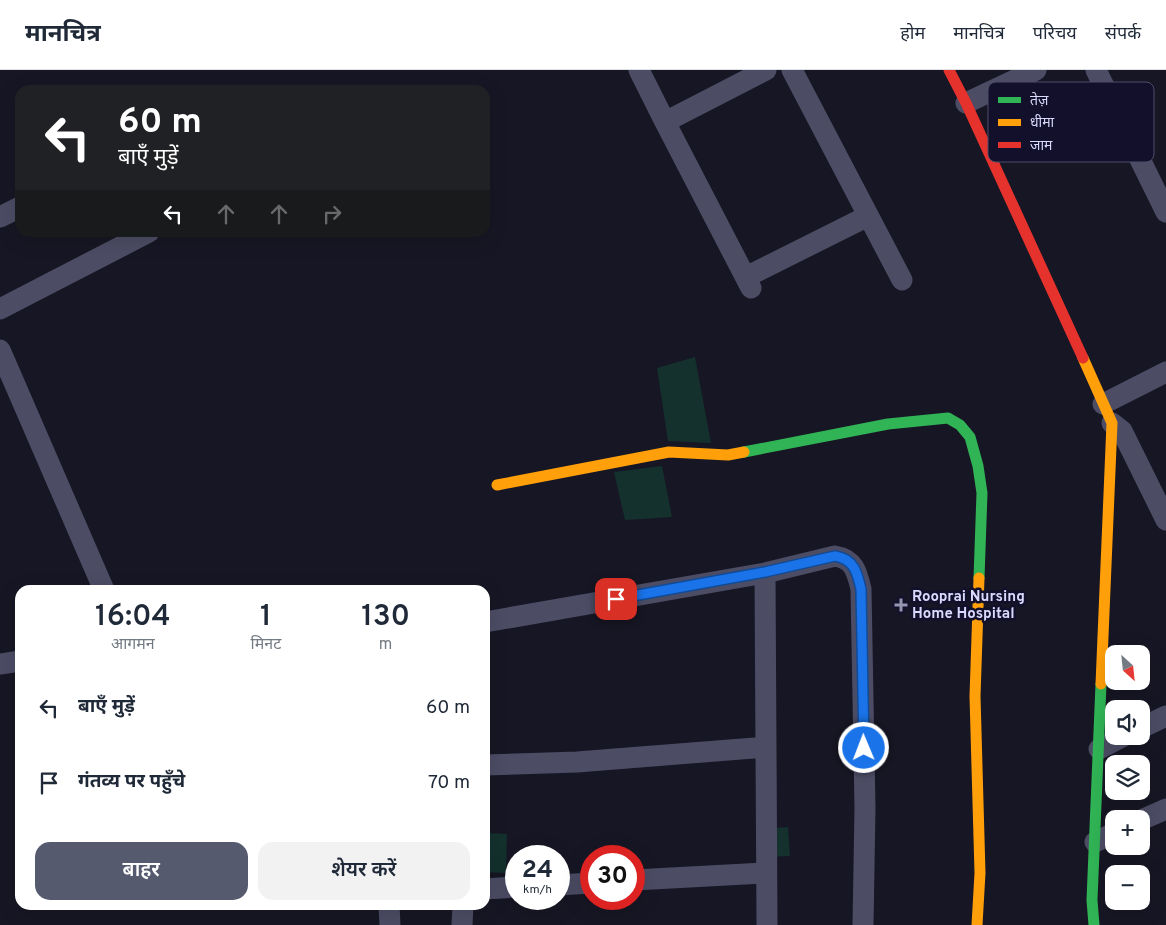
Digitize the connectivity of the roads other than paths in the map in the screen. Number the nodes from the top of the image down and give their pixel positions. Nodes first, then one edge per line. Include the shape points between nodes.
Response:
1 (639, 70) edge
2 (766, 70) edge
3 (792, 70) edge
4 (949, 70) edge
5 (1036, 70) edge
6 (1096, 70) edge
7 (1011, 82) edge
8 (1102, 82) edge
9 (988, 93) edge
10 (966, 103) junction
11 (665, 122) junction
12 (988, 151) edge
13 (993, 162) edge
14 (1141, 162) edge
15 (15, 210) edge
16 (1166, 212) edge
17 (868, 216) junction
18 (0, 217) edge
19 (139, 237) edge
20 (902, 280) dead end
21 (0, 309) edge
22 (0, 350) edge
23 (1166, 372) edge
24 (1108, 414) junction
25 (497, 485) dead end
26 (1166, 520) edge
27 (765, 572) junction
28 (102, 585) edge
29 (490, 621) edge
30 (15, 662) edge
31 (0, 664) edge
32 (1166, 716) edge
33 (1150, 724) edge
34 (1107, 745) edge
35 (766, 747) junction
36 (1099, 749) junction
37 (490, 765) edge
38 (1166, 809) edge
39 (1150, 816) edge
40 (1105, 837) edge
41 (1095, 842) junction
42 (766, 873) junction
43 (645, 879) edge
44 (505, 888) edge
45 (490, 889) edge
46 (389, 910) edge
47 (463, 910) edge
48 (390, 925) edge
49 (462, 925) edge
50 (767, 925) edge
51 (863, 925) edge
52 (977, 925) edge
53 (1094, 925) edge

1 - 11 street
2 - 11 street
3 - 17 street
4 - 10 street
5 - 7 street
6 - 8 street
9 - 10 street
10 - 12 street
11 - 17 street via 748,282
13 - 24 street
14 - 16 street
15 - 18 street
17 - 20 street
19 - 21 street
22 - 28 street
23 - 24 street
24 - 26 street via 1122,431
24 - 36 street
25 - 52 street via 669,452 728,455 888,424 948,418 960,425 970,437 982,493 975,696 980,873
27 - 29 street
27 - 35 street
27 - 51 street via 835,556 849,561 857,573 861,589 865,808
30 - 31 street
32 - 33 street
34 - 36 street
35 - 37 street via 577,762
35 - 42 street
36 - 41 street
38 - 39 street
40 - 41 street
41 - 53 street
42 - 43 street
42 - 50 street
44 - 45 street
46 - 48 street
47 - 49 street

